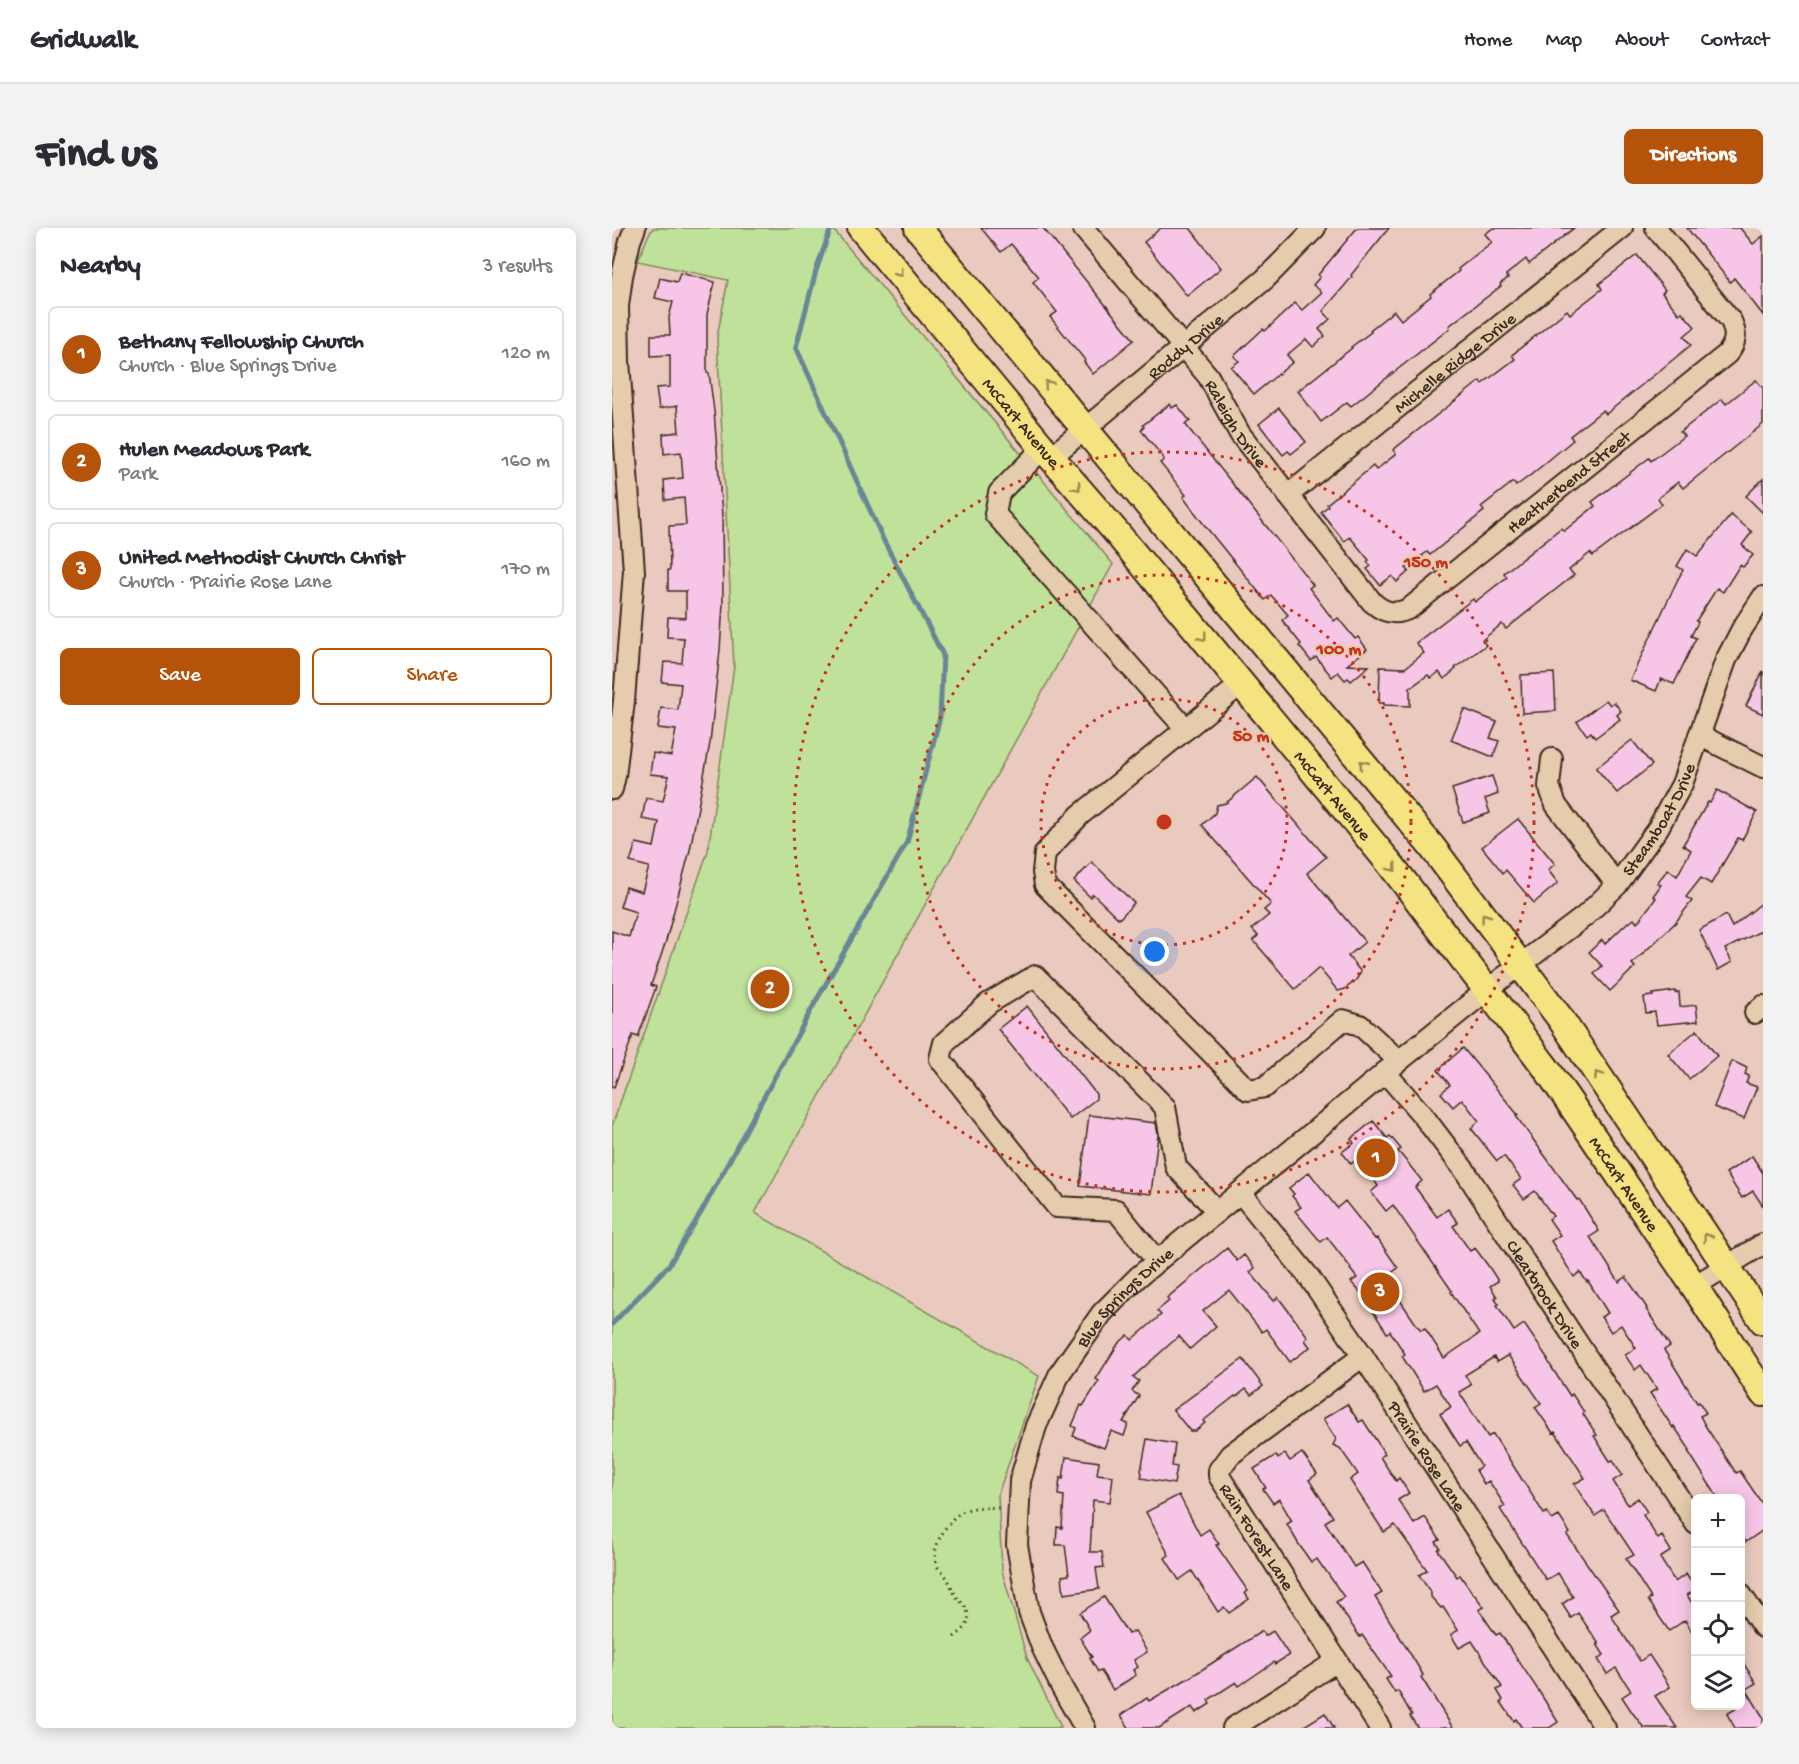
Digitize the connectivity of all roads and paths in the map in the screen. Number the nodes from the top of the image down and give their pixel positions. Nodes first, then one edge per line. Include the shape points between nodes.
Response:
1 (635, 228) edge
2 (861, 228) edge
3 (918, 228) edge
4 (1083, 228) edge
5 (1315, 228) edge
6 (1622, 228) edge
7 (1656, 228) edge
8 (1184, 347) junction
9 (1085, 429) junction
10 (1047, 453) junction
11 (1288, 495) junction
12 (1763, 597) edge
13 (1394, 614) joint
14 (1241, 684) junction
15 (1186, 729) junction
16 (1699, 735) junction
17 (1552, 759) dead end
18 (1763, 767) edge
19 (612, 789) edge
20 (1617, 885) junction
21 (1520, 965) junction
22 (1487, 990) junction
23 (1392, 1067) junction
24 (1240, 1192) junction
25 (1217, 1211) junction
26 (1763, 1244) edge
27 (1158, 1261) junction
28 (1726, 1266) junction
29 (1695, 1286) junction
30 (1763, 1321) edge
31 (1363, 1356) junction
32 (1763, 1393) edge
33 (1018, 1509) junction
34 (1691, 1518) edge
35 (1745, 1600) edge
36 (1763, 1627) edge
37 (954, 1637) dead end
38 (1337, 1661) junction
39 (1085, 1728) edge
40 (1233, 1728) edge
41 (1380, 1728) edge
42 (1605, 1728) edge

1 - 19 street via 618,306 634,571 624,701
2 -> 10 main road, McCart Avenue
9 -> 3 main road, McCart Avenue
4 - 8 street, Raleigh Drive
5 - 8 street, Roddy Drive via 1266,279
6 - 11 street, Michelle Ridge Drive
7 - 13 street, Heatherbend Street via 1731,321 1735,330 1733,347 1410,608
8 - 9 street, Roddy Drive
8 - 11 street, Raleigh Drive via 1208,376 1233,424
9 - 10 street, Roddy Drive
21 -> 9 main road, McCart Avenue via 1432,847
10 -> 14 main road, McCart Avenue
10 - 15 street, Roddy Drive via 999,493 995,514
11 - 13 street, Raleigh Drive via 1372,602
12 - 16 street, Steamboat Drive via 1726,660
14 - 15 street
14 -> 22 main road, McCart Avenue via 1391,865
15 - 23 street, Clearbrook Drive via 1080,815 1045,853 1045,885 1248,1090 1265,1087 1343,1020 1360,1025
16 - 18 street
16 - 20 street, Steamboat Drive via 1682,784 1658,828
17 - 20 street via 1549,786 1556,805
20 - 21 street, Steamboat Drive via 1585,916
21 - 22 street, Steamboat Drive
28 -> 21 main road, McCart Avenue via 1560,1018
22 - 23 street, Blue Springs Drive
22 - 29 main road, McCart Avenue via 1546,1068
23 - 24 street, Blue Springs Drive
23 - 34 street, Clearbrook Drive
24 - 25 street, Blue Springs Drive
24 - 31 street, Prairie Rose Lane via 1309,1277
25 - 27 street, Blue Springs Drive
25 - 27 street via 1176,1167 1165,1107 1035,976 989,1003 944,1043 940,1059 1057,1207 1116,1210
26 - 28 street
27 - 33 street, Blue Springs Drive via 1102,1313 1060,1373 1036,1426 1020,1481
28 - 29 street
28 - 30 main road, McCart Avenue
29 - 32 main road, McCart Avenue
31 - 38 street, Rain Forest Lane via 1230,1455 1219,1470 1236,1505
31 - 42 street, Prairie Rose Lane
33 - 37 path via 976,1507 960,1512 942,1533 935,1548 937,1566 966,1606 969,1618 967,1627
33 - 39 street, Blue Springs Drive via 1017,1545 1029,1612 1042,1647
35 - 36 street
38 - 40 street
38 - 41 street, Rain Forest Lane

